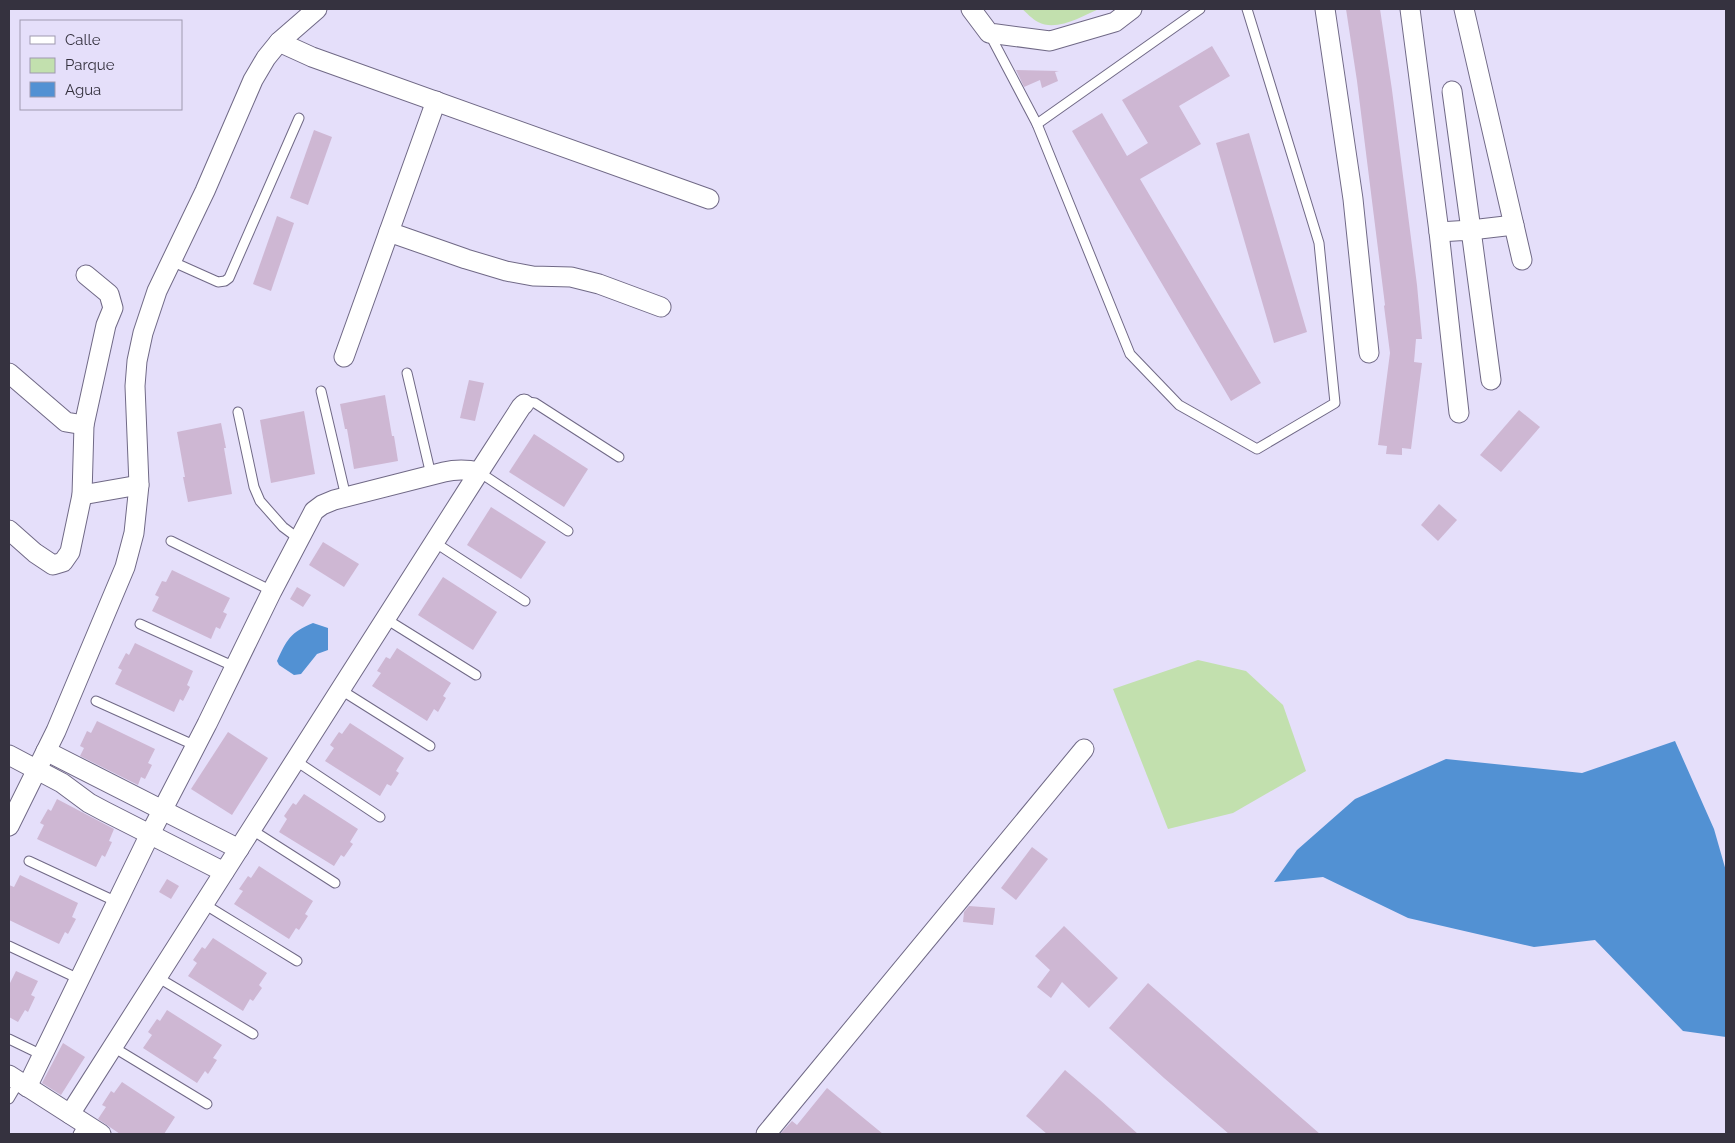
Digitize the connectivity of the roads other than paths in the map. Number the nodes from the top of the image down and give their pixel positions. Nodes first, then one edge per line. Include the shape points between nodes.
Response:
1 (317, 9) edge
2 (971, 9) edge
3 (1132, 9) edge
4 (1200, 9) edge
5 (1246, 9) edge
6 (1325, 9) edge
7 (1410, 9) edge
8 (1464, 9) edge
9 (989, 33) junction
10 (279, 42) junction
11 (1452, 91) dead end
12 (436, 101) junction
13 (299, 118) dead end
14 (1037, 124) junction
15 (709, 199) dead end
16 (1514, 225) junction
17 (1471, 230) junction
18 (389, 232) junction
19 (1439, 232) junction
20 (1522, 260) dead end
21 (171, 261) junction
22 (86, 275) dead end
23 (661, 306) dead end
24 (1369, 353) dead end
25 (344, 357) dead end
26 (407, 372) dead end
27 (9, 373) edge
28 (1491, 380) dead end
29 (321, 391) dead end
30 (524, 404) joint
31 (238, 412) dead end
32 (1459, 413) dead end
33 (84, 425) junction
34 (619, 457) dead end
35 (478, 472) junction
36 (430, 475) junction
37 (139, 486) junction
38 (82, 495) junction
39 (346, 497) junction
40 (9, 530) edge
41 (568, 531) dead end
42 (299, 539) junction
43 (171, 541) dead end
44 (434, 542) junction
45 (272, 591) junction
46 (525, 602) dead end
47 (386, 619) junction
48 (140, 624) dead end
49 (235, 668) junction
50 (476, 675) dead end
51 (341, 690) junction
52 (96, 701) dead end
53 (196, 746) junction
54 (430, 746) dead end
55 (1084, 749) dead end
56 (46, 751) junction
57 (9, 755) edge
58 (296, 761) junction
59 (37, 770) junction
60 (163, 809) junction
61 (380, 817) dead end
62 (9, 826) edge
63 (252, 830) junction
64 (150, 834) junction
65 (239, 849) junction
66 (29, 861) dead end
67 (224, 872) junction
68 (335, 883) dead end
69 (117, 902) junction
70 (204, 904) junction
71 (9, 946) edge
72 (297, 961) dead end
73 (157, 977) junction
74 (79, 979) junction
75 (253, 1034) dead end
76 (9, 1039) edge
77 (113, 1047) junction
78 (42, 1055) junction
79 (18, 1082) edge
80 (9, 1099) edge
81 (206, 1104) dead end
82 (77, 1124) edge
83 (101, 1134) edge
84 (766, 1134) edge

1 - 10 street
2 - 9 street
3 - 9 street via 1115,22 1050,40
4 - 14 lane
5 - 14 lane via 1320,243 1335,403 1257,448 1179,405 1130,354
6 - 24 street via 1353,199
7 - 19 street
8 - 16 street
9 - 14 lane
10 - 12 street
10 - 21 street via 254,80
11 - 17 street
12 - 15 street
12 - 18 street
13 - 21 lane via 229,278 218,282
16 - 17 street
16 - 20 street
17 - 19 street
17 - 28 street
18 - 23 street via 506,271 571,277
18 - 25 street
19 - 32 street
21 - 37 street via 143,333 137,361
22 - 33 street via 109,294 113,308 106,325
26 - 36 lane
27 - 33 street via 66,422
29 - 39 lane
30 - 34 lane via 535,403
30 - 35 street
31 - 42 lane via 260,501 283,527
33 - 38 street
35 - 36 street via 455,469
35 - 41 lane
35 - 44 street
36 - 39 street
37 - 38 street
37 - 56 street via 134,533 125,567
38 - 40 street via 70,552 63,562 53,565
39 - 42 street via 328,502 314,511
42 - 45 street
43 - 45 lane
44 - 46 lane
44 - 47 street
45 - 49 street
47 - 50 lane
47 - 51 street
48 - 49 lane
49 - 53 street
51 - 54 lane
51 - 58 street
52 - 53 lane
53 - 60 street
55 - 84 street
56 - 59 street
56 - 60 street
57 - 59 street
58 - 61 lane
58 - 63 street
59 - 62 street
59 - 64 street via 90,803
60 - 64 street
60 - 65 street
63 - 65 street
63 - 68 lane
64 - 67 street
64 - 69 street
65 - 67 street
66 - 69 lane
67 - 70 street
69 - 74 street
70 - 72 lane
70 - 73 street
71 - 74 lane
73 - 75 lane
73 - 77 street
74 - 78 street
76 - 78 lane
77 - 81 lane
77 - 82 street
78 - 79 street
79 - 80 lane
79 - 82 street
82 - 83 street

